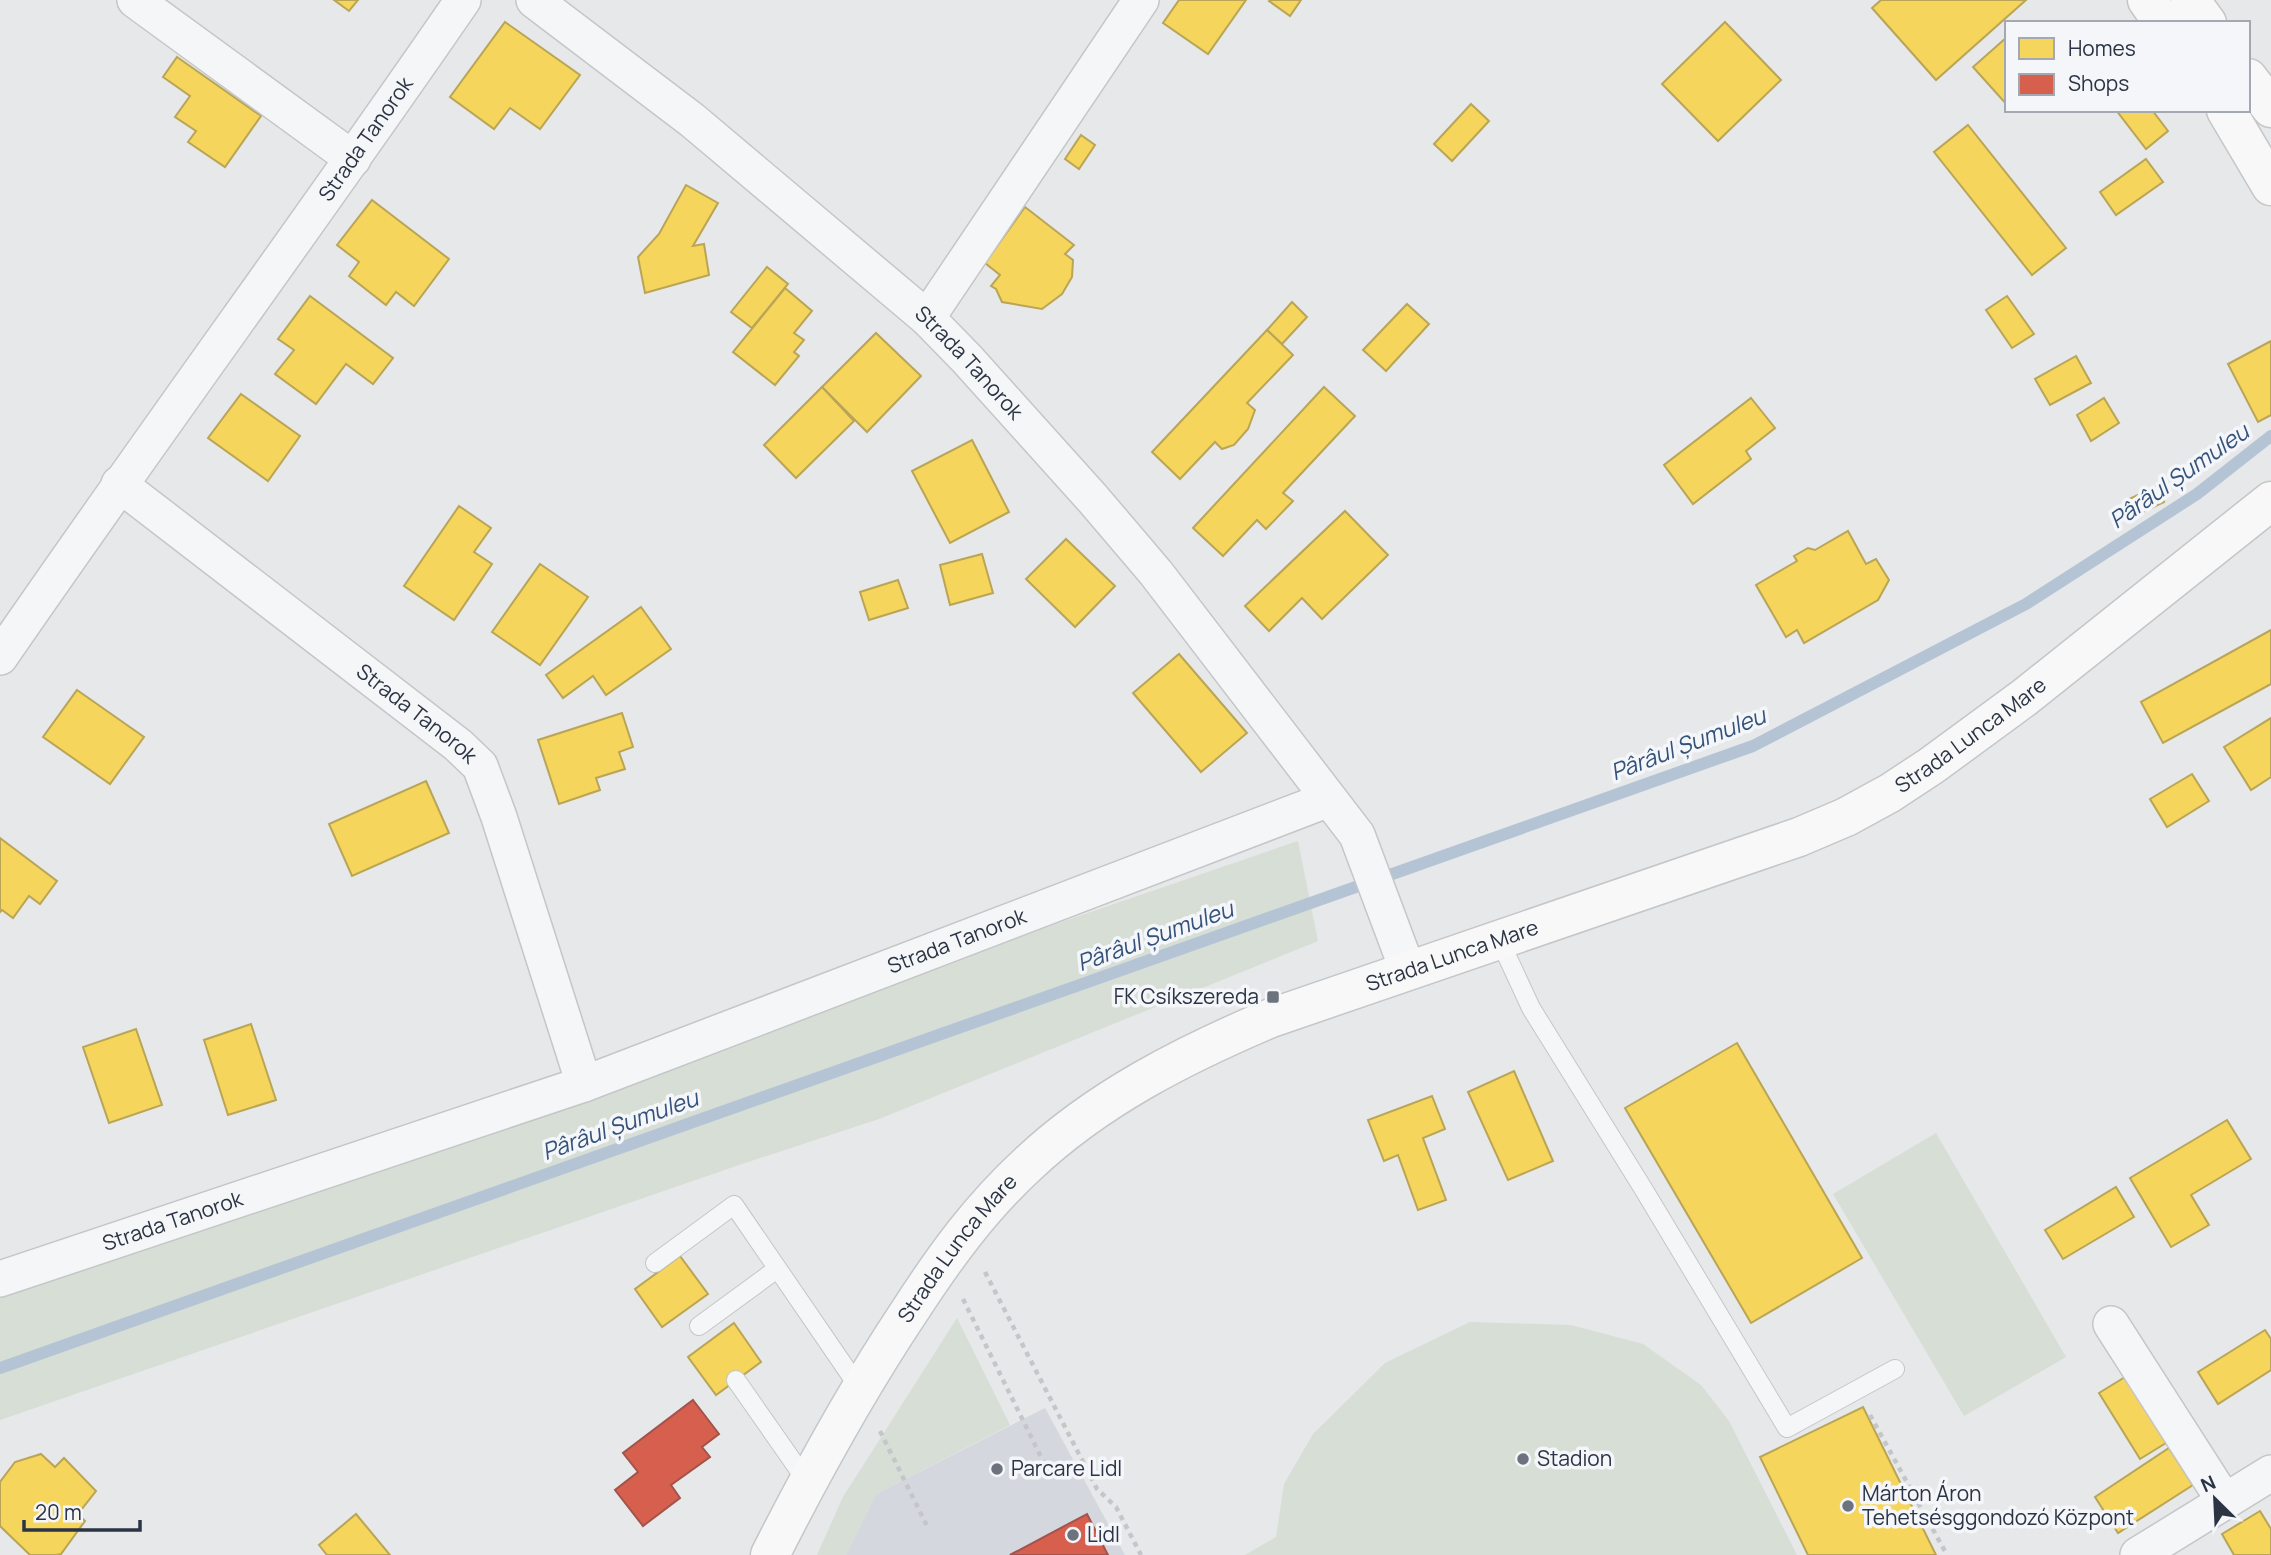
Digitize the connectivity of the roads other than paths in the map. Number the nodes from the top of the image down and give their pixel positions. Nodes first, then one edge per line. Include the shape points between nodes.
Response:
1 (135, 0) edge
2 (463, 0) edge
3 (534, 0) edge
4 (1142, 0) edge
5 (2147, 0) edge
6 (2190, 0) edge
7 (2162, 21) edge
8 (2206, 21) edge
9 (2250, 81) edge
10 (2271, 108) edge
11 (2227, 112) edge
12 (353, 159) junction
13 (2271, 186) edge
14 (927, 318) junction
15 (119, 484) junction
16 (2271, 501) edge
17 (0, 657) edge
18 (1329, 799) junction
19 (1500, 941) junction
20 (1408, 971) junction
21 (584, 1084) junction
22 (655, 1263) dead end
23 (777, 1269) junction
24 (0, 1279) edge
25 (2111, 1324) dead end
26 (699, 1326) dead end
27 (1895, 1369) dead end
28 (736, 1380) dead end
29 (860, 1389) junction
30 (2271, 1473) edge
31 (809, 1483) junction
32 (2225, 1502) junction
33 (770, 1555) edge
34 (2138, 1555) edge

1 - 12 street
2 - 12 street, Strada Tanorok
3 - 14 street, Strada Tanorok via 692,120
4 - 14 street
5 - 7 main road
6 - 8 main road
9 - 10 main road
11 - 13 main road
12 - 15 street, Strada Tanorok
14 - 18 street, Strada Tanorok via 1156,573
15 - 17 street, Strada Tanorok
15 - 21 street, Strada Tanorok via 480,766
16 - 19 main road, Strada Lunca Mare via 2025,697 1890,793 1799,837
18 - 20 street, Strada Tanorok via 1357,835
18 - 21 street, Strada Tanorok
19 - 20 main road, Strada Lunca Mare
19 - 27 lane via 1531,1008 1787,1428
20 - 29 main road, Strada Lunca Mare via 1212,1043 1155,1071 1087,1116 1030,1161 954,1246
21 - 24 street, Strada Tanorok
22 - 23 lane via 734,1205
23 - 26 lane
23 - 29 lane
25 - 32 street
28 - 31 lane
29 - 31 main road, Strada Lunca Mare
30 - 32 street
31 - 33 main road, Strada Lunca Mare
32 - 34 street

